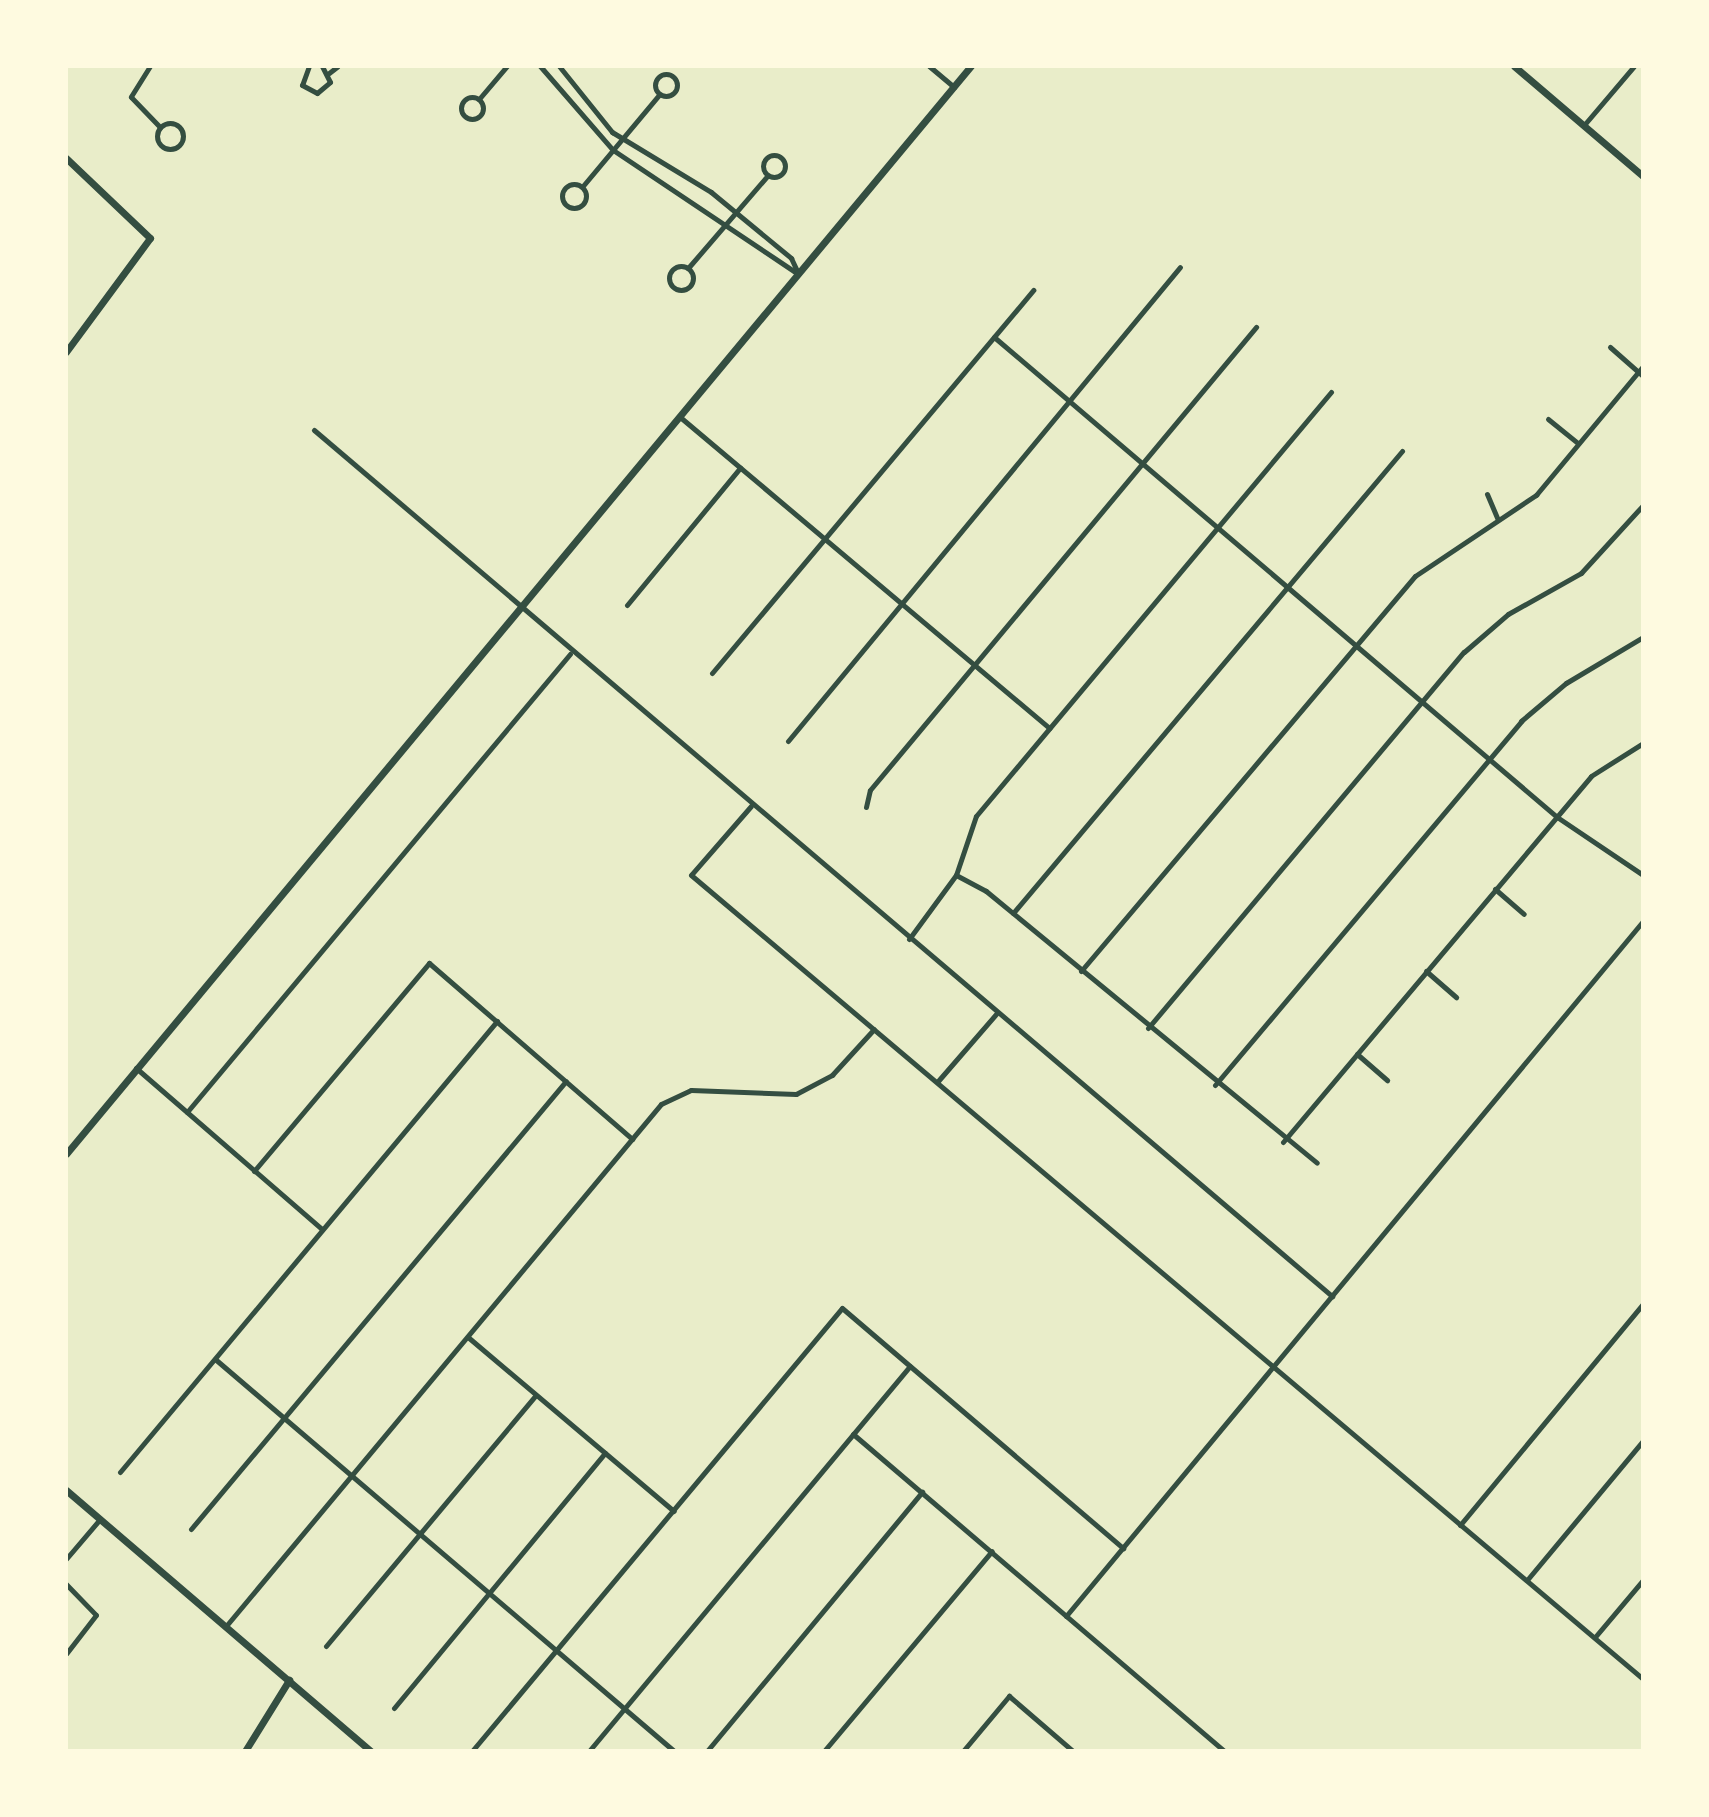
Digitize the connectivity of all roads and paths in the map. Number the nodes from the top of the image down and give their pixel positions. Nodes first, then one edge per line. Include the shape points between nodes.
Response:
1 (150, 66) edge
2 (309, 66) edge
3 (322, 66) edge
4 (338, 66) edge
5 (507, 66) edge
6 (540, 66) edge
7 (559, 66) edge
8 (929, 66) edge
9 (971, 66) edge
10 (1514, 66) edge
11 (1634, 66) edge
12 (329, 73) junction
13 (954, 87) junction
14 (659, 95) junction
15 (479, 99) junction
16 (1584, 126) junction
17 (160, 127) junction
18 (622, 140) junction
19 (613, 150) junction
20 (66, 158) edge
21 (767, 176) junction
22 (1643, 176) edge
23 (582, 187) junction
24 (736, 213) junction
25 (728, 223) junction
26 (763, 235) junction
27 (754, 245) junction
28 (1180, 267) dead end
29 (688, 268) junction
30 (798, 274) junction
31 (1033, 290) dead end
32 (1256, 327) dead end
33 (994, 337) junction
34 (1610, 347) dead end
35 (66, 352) edge
36 (1643, 366) edge
37 (1641, 374) edge
38 (1331, 392) dead end
39 (1069, 401) junction
40 (679, 417) junction
41 (1548, 419) dead end
42 (314, 430) dead end
43 (1578, 443) junction
44 (1402, 451) dead end
45 (1143, 464) junction
46 (740, 468) junction
47 (1487, 494) dead end
48 (1643, 505) edge
49 (1497, 518) junction
50 (1216, 526) junction
51 (824, 539) junction
52 (1286, 586) junction
53 (627, 605) dead end
54 (900, 605) junction
55 (519, 609) junction
56 (1643, 637) edge
57 (1355, 644) junction
58 (570, 654) junction
59 (973, 666) junction
60 (712, 673) dead end
61 (1421, 700) junction
62 (1049, 728) junction
63 (788, 741) dead end
64 (1643, 743) edge
65 (1488, 758) junction
66 (751, 806) junction
67 (866, 807) dead end
68 (1557, 817) junction
69 (956, 875) junction
70 (1643, 875) edge
71 (1495, 889) junction
72 (1013, 913) junction
73 (1524, 914) dead end
74 (1643, 921) edge
75 (909, 939) junction
76 (1081, 971) junction
77 (1426, 971) junction
78 (1456, 997) dead end
79 (997, 1013) junction
80 (497, 1021) junction
81 (1148, 1028) junction
82 (874, 1029) junction
83 (1357, 1054) junction
84 (136, 1068) junction
85 (1387, 1080) dead end
86 (566, 1081) junction
87 (938, 1081) junction
88 (1215, 1085) junction
89 (187, 1112) junction
90 (632, 1139) junction
91 (1283, 1142) junction
92 (66, 1154) edge
93 (1317, 1163) dead end
94 (254, 1171) junction
95 (322, 1229) junction
96 (1332, 1296) junction
97 (1643, 1304) edge
98 (469, 1338) junction
99 (215, 1359) junction
100 (1274, 1365) junction
101 (910, 1366) junction
102 (536, 1395) junction
103 (281, 1417) junction
104 (853, 1434) junction
105 (1643, 1441) edge
106 (605, 1453) junction
107 (120, 1472) dead end
108 (352, 1477) junction
109 (66, 1490) edge
110 (922, 1492) junction
111 (674, 1511) junction
112 (100, 1519) junction
113 (1460, 1525) junction
114 (191, 1529) dead end
115 (421, 1533) junction
116 (1123, 1548) junction
117 (992, 1551) junction
118 (66, 1559) edge
119 (1527, 1580) junction
120 (1643, 1580) edge
121 (66, 1584) edge
122 (489, 1593) junction
123 (1066, 1616) junction
124 (226, 1626) junction
125 (1595, 1637) junction
126 (326, 1646) dead end
127 (557, 1650) junction
128 (66, 1654) edge
129 (1643, 1679) edge
130 (289, 1680) junction
131 (394, 1708) dead end
132 (624, 1709) junction
133 (245, 1751) edge
134 (371, 1751) edge
135 (472, 1751) edge
136 (589, 1751) edge
137 (674, 1751) edge
138 (707, 1751) edge
139 (824, 1751) edge
140 (963, 1751) edge
141 (1073, 1751) edge
142 (1224, 1751) edge

1 - 17 street via 133,86 131,102
2 - 12 street via 301,80 313,93 328,86
3 - 12 street
4 - 12 street
5 - 15 street
6 - 19 street
7 - 18 street
8 - 13 street
9 - 13 main road
10 - 16 main road
11 - 16 street
13 - 30 main road
14 - 14 street via 674,93 672,76 657,79
14 - 18 street
15 - 15 street via 463,101 465,117 481,113
16 - 22 main road
17 - 17 street via 162,146 180,145 179,126
18 - 19 street
18 - 24 street
19 - 23 street
19 - 25 street
20 - 35 main road via 150,238
21 - 21 street via 782,175 781,157 765,159
21 - 24 street
23 - 23 street via 567,186 565,204 582,204
24 - 25 street
24 - 26 street
25 - 27 street
25 - 29 street
26 - 27 street
26 - 30 street
27 - 30 street
28 - 39 street
29 - 29 street via 672,270 673,287 690,285
30 - 40 main road
31 - 33 street
32 - 45 street
33 - 39 street
33 - 51 street
34 - 37 street
36 - 37 street
37 - 43 street
38 - 50 street
39 - 45 street
39 - 54 street
40 - 46 street
40 - 55 main road
41 - 43 street
42 - 55 street
43 - 49 street via 1536,495
44 - 52 street
45 - 50 street
45 - 59 street
46 - 51 street
46 - 53 street
47 - 49 street
48 - 61 street via 1602,554 1485,631
49 - 57 street via 1415,576
50 - 52 street
50 - 62 street
51 - 54 street
51 - 60 street
52 - 57 street
52 - 72 street
54 - 59 street
54 - 63 street
55 - 58 street
55 - 84 main road
56 - 65 street via 1545,698
57 - 61 street
57 - 76 street
58 - 66 street
58 - 89 street
59 - 62 street
59 - 67 street via 870,790
61 - 65 street
61 - 81 street
62 - 69 street via 976,816
64 - 68 street via 1605,763
65 - 68 street
65 - 88 street
66 - 75 street
66 - 82 street via 691,875
68 - 70 street
68 - 71 street
69 - 72 street
69 - 75 street
71 - 73 street
71 - 77 street
72 - 76 street
74 - 96 street
75 - 79 street
76 - 81 street
77 - 78 street
77 - 83 street
79 - 87 street
79 - 96 street
80 - 86 street
80 - 94 street via 429,963
80 - 95 street
81 - 88 street
82 - 87 street
82 - 90 street via 832,1075 796,1094 691,1090 661,1104
83 - 85 street
83 - 91 street
84 - 89 street
84 - 92 main road
86 - 90 street
86 - 103 street
87 - 100 street
88 - 91 street
89 - 94 street
90 - 98 street
91 - 93 street
94 - 95 street
95 - 99 street
96 - 100 street
97 - 113 street
98 - 102 street
98 - 108 street
99 - 103 street
99 - 107 street
100 - 113 street
100 - 116 street
101 - 104 street
101 - 111 street via 842,1308
101 - 116 street
102 - 106 street
102 - 115 street
103 - 108 street
103 - 114 street
104 - 110 street
104 - 132 street
105 - 119 street
106 - 111 street
106 - 122 street
108 - 115 street
108 - 124 street
109 - 112 main road
110 - 117 street
110 - 138 street
111 - 127 street
112 - 118 street
112 - 124 main road
113 - 119 street
115 - 122 street
115 - 126 street
116 - 123 street
117 - 123 street
117 - 139 street
119 - 125 street
120 - 125 street
121 - 128 street via 96,1615
122 - 127 street
122 - 131 street
123 - 142 street
124 - 130 main road
125 - 129 street
127 - 132 street
127 - 135 street
130 - 133 main road
130 - 134 main road
132 - 136 street
132 - 137 street
140 - 141 street via 1009,1696

